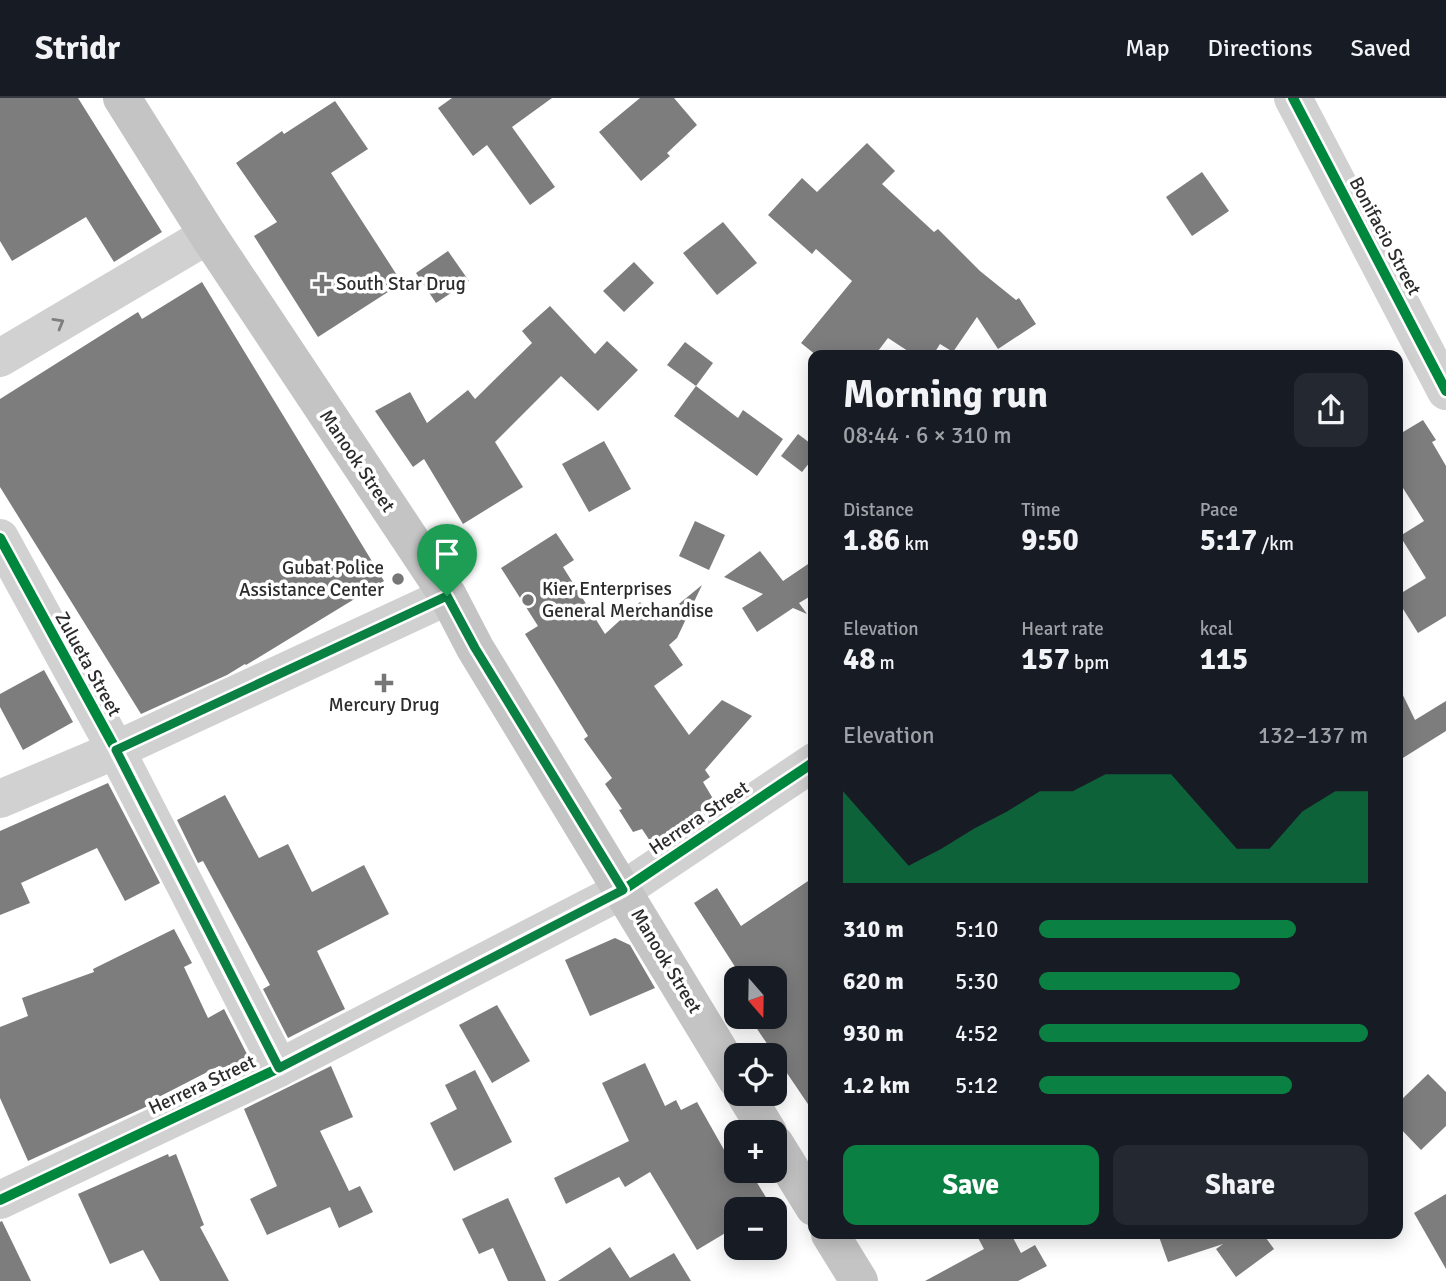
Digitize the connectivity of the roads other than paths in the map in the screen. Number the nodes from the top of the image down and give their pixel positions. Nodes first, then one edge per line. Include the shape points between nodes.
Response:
1 (122, 98) edge
2 (1293, 98) edge
3 (208, 235) junction
4 (1411, 357) edge
5 (0, 358) edge
6 (1444, 384) edge
7 (0, 538) edge
8 (447, 596) junction
9 (116, 750) junction
10 (808, 766) edge
11 (0, 799) edge
12 (623, 890) junction
13 (724, 1058) edge
14 (279, 1068) junction
15 (787, 1163) edge
16 (808, 1197) edge
17 (0, 1200) edge
18 (833, 1239) edge
19 (859, 1281) edge

1 - 3 main road, Manook Street
2 - 4 street, Bonifacio Street
5 -> 3 street
3 - 8 main road, Manook Street
4 - 6 street, Bonifacio Street
7 - 9 street, Zulueta Street
8 - 9 street
8 - 12 main road, Manook Street
9 - 11 street
9 - 14 street, Zulueta Street
10 - 12 street, Herrera Street
12 - 13 main road, Manook Street
12 - 14 street, Herrera Street
14 - 17 street, Herrera Street
15 - 16 main road
18 - 19 main road

